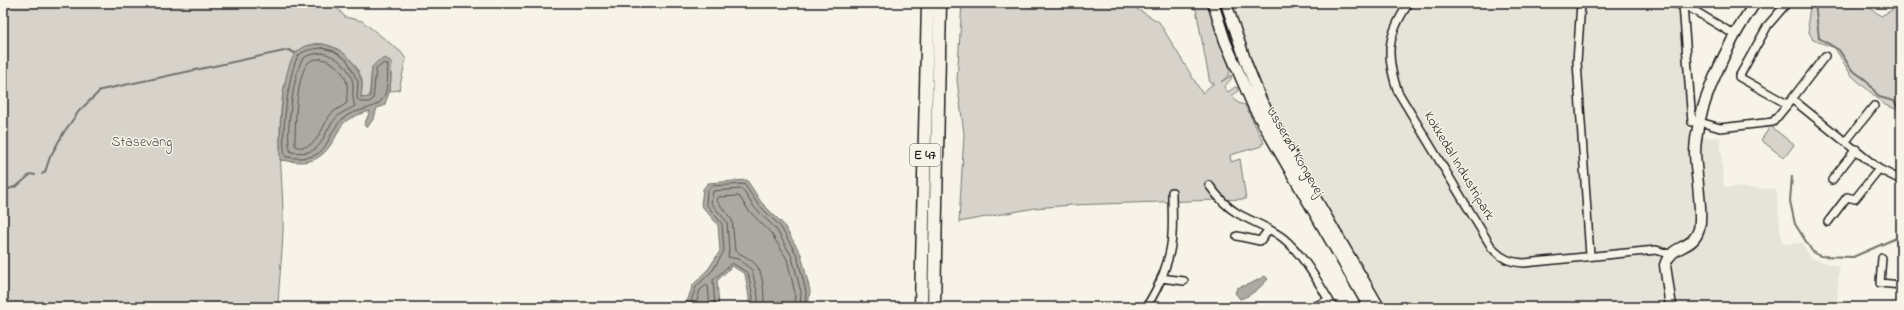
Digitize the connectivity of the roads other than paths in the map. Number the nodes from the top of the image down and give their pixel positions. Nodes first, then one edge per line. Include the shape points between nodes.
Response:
1 (928, 3) edge
2 (940, 3) edge
3 (1213, 3) edge
4 (1226, 3) edge
5 (1410, 3) edge
6 (1581, 3) edge
7 (1674, 3) edge
8 (1755, 3) edge
9 (1787, 3) edge
10 (1682, 5) junction
11 (1735, 35) junction
12 (1825, 56) dead end
13 (1789, 102) junction
14 (1874, 106) dead end
15 (1696, 122) junction
16 (1846, 141) junction
17 (1856, 150) junction
18 (1878, 169) junction
19 (1832, 180) dead end
20 (1901, 180) edge
21 (1209, 185) dead end
22 (1172, 192) dead end
23 (1828, 222) dead end
24 (1269, 228) junction
25 (1237, 236) dead end
26 (1669, 254) junction
27 (1590, 256) junction
28 (1882, 258) dead end
29 (1161, 278) junction
30 (1184, 281) dead end
31 (1901, 285) edge
32 (1329, 300) junction
33 (921, 307) edge
34 (934, 307) edge
35 (1146, 307) edge
36 (1313, 307) edge
37 (1333, 307) edge
38 (1369, 307) edge
39 (1379, 307) edge
40 (1671, 307) edge

1 - 33 highway, E 47
2 - 34 highway, E 47
3 - 38 main road, Usserød Kongevej via 1228,48 1254,108
4 - 39 main road, Usserød Kongevej via 1261,100
5 - 27 street, Kokkedal Industripark via 1395,25 1390,38 1389,57 1398,92 1492,248 1500,257 1511,262
6 - 27 street via 1577,62
7 - 10 street
8 - 11 main road
9 - 13 street via 1768,26 1739,77
10 - 11 street
10 - 15 street
11 - 15 main road via 1722,59
12 - 13 street
13 - 15 street via 1773,122 1720,128
13 - 16 street
14 - 16 street
15 - 26 main road via 1695,153 1700,222 1694,239 1688,245
16 - 17 street
17 - 18 street
17 - 19 street
18 - 20 street
18 - 23 street via 1854,199 1847,197
21 - 24 street via 1224,203 1237,213
22 - 29 street via 1172,236
24 - 25 street via 1260,241
24 - 32 street via 1296,252
26 - 27 street, Kokkedal Industripark via 1656,250
26 - 40 main road via 1665,265
28 - 31 street via 1880,283
29 - 30 street
29 - 35 street
32 - 36 street
32 - 37 street

